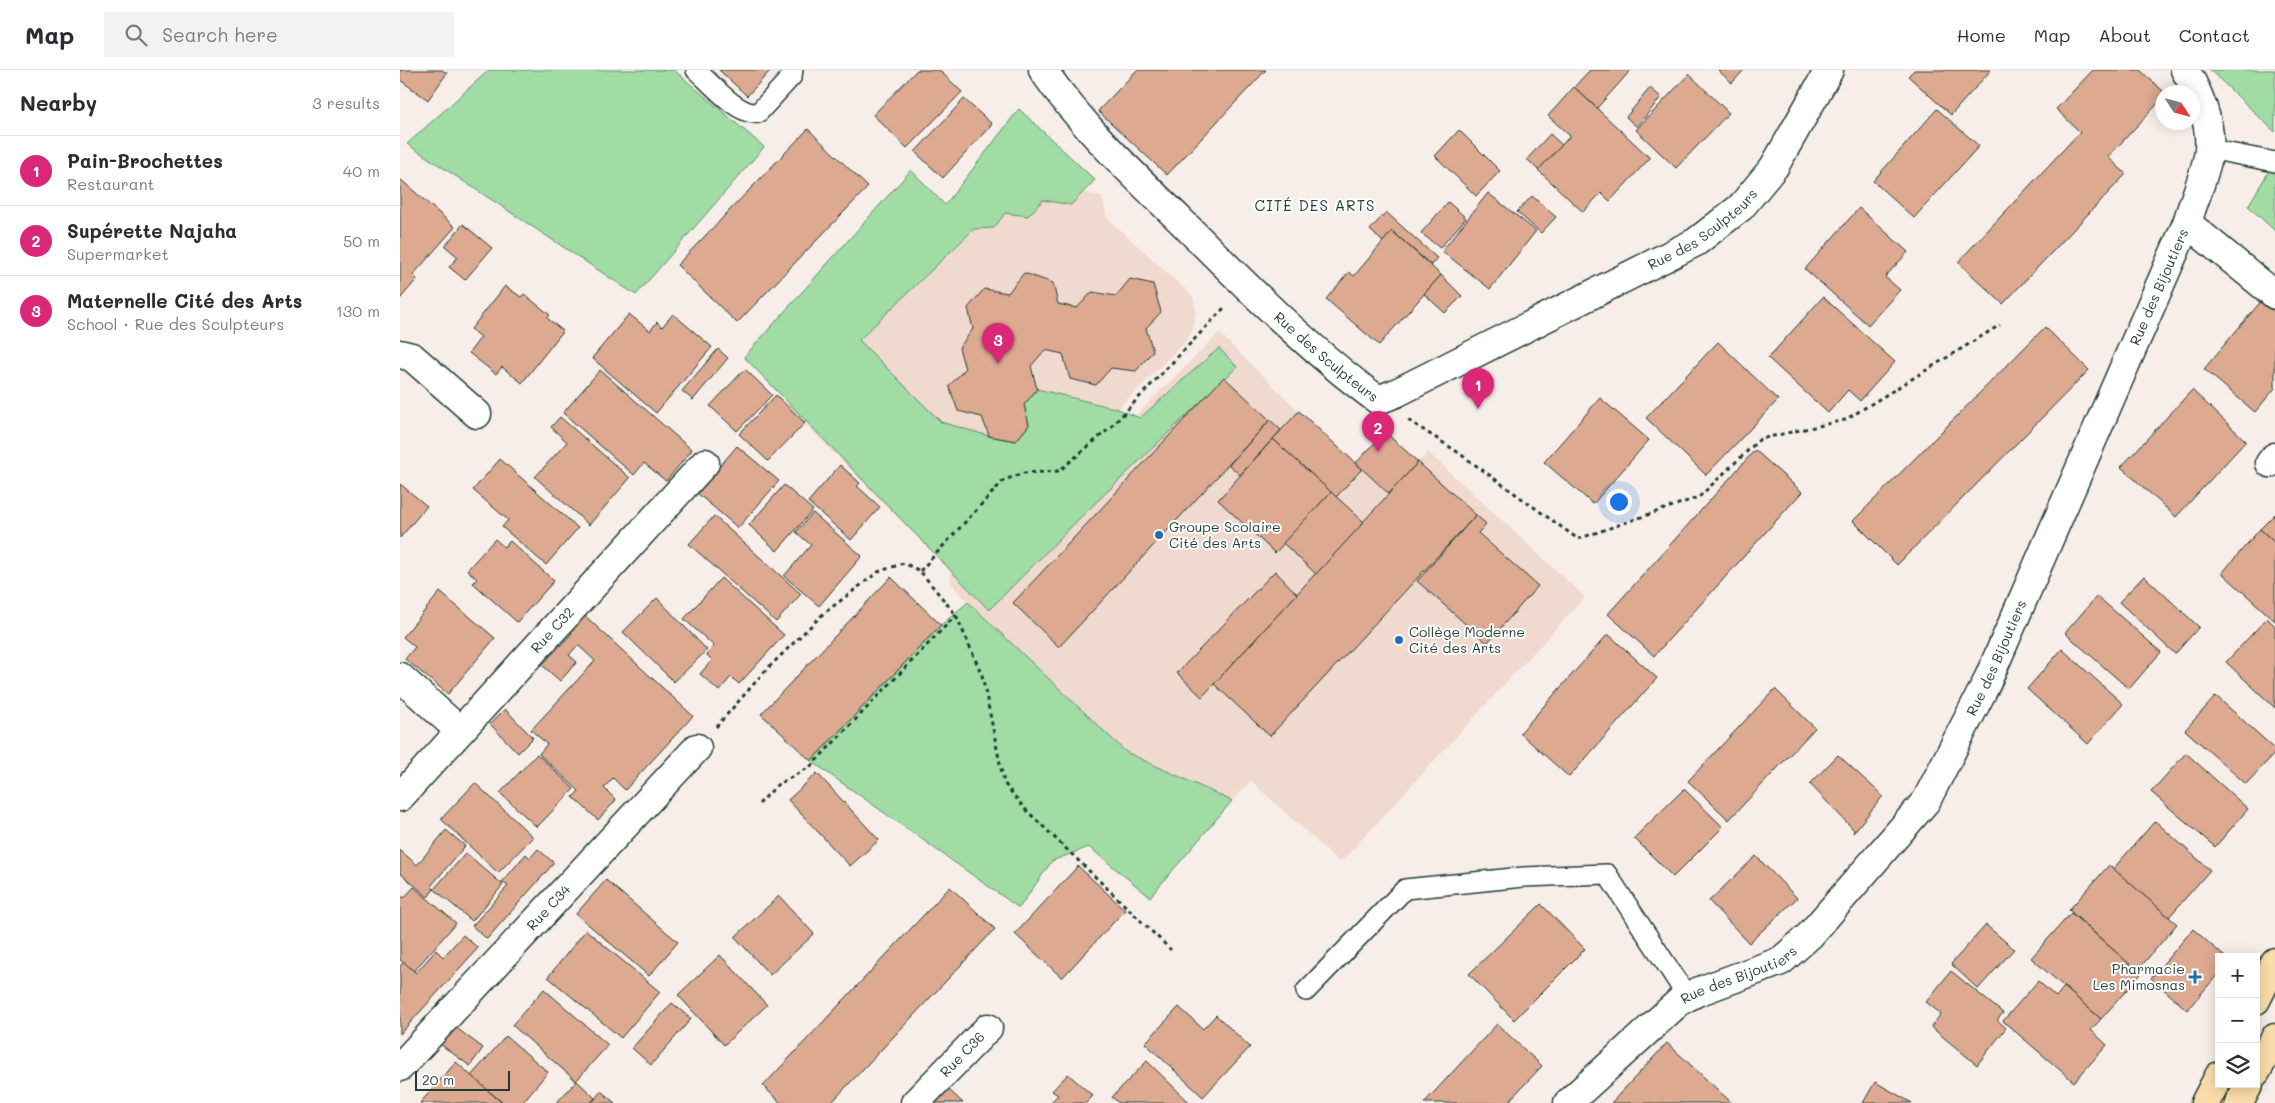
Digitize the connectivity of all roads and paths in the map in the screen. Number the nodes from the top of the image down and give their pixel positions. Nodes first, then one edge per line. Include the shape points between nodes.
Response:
1 (696, 70) edge
2 (793, 70) edge
3 (1829, 70) edge
4 (2185, 70) edge
5 (1053, 77) edge
6 (2209, 149) junction
7 (2275, 162) edge
8 (2187, 223) junction
9 (1246, 285) junction
10 (2275, 295) edge
11 (2000, 325) dead end
12 (400, 354) edge
13 (1378, 400) junction
14 (477, 414) dead end
15 (704, 463) dead end
16 (920, 571) junction
17 (956, 615) junction
18 (400, 677) edge
19 (459, 730) junction
20 (697, 748) joint
21 (400, 797) edge
22 (758, 804) dead end
23 (1171, 950) dead end
24 (2275, 962) edge
25 (1306, 991) dead end
26 (1687, 996) junction
27 (2257, 998) edge
28 (988, 1028) dead end
29 (2275, 1038) edge
30 (2260, 1065) edge
31 (400, 1067) edge
32 (2215, 1084) edge
33 (2247, 1088) edge
34 (915, 1103) edge
35 (1568, 1103) edge
36 (2205, 1103) edge
37 (2239, 1103) edge

1 - 2 lane via 750,114 758,113 792,76
3 - 13 street, Rue des Sculpteurs via 1774,167 1741,208 1696,242
4 - 6 street, Rue des Bijoutiers via 2198,90 2207,124
5 - 9 street, Rue des Sculpteurs via 1084,124
6 - 7 lane
6 - 8 street, Rue des Bijoutiers
8 - 10 street
8 - 26 street, Rue des Bijoutiers via 1986,684 1926,801 1794,950 1780,961
9 - 13 street, Rue des Sculpteurs via 1291,330
9 - 16 path via 1110,428 1059,471 1024,473 1004,480
11 - 13 path via 1845,420 1760,439 1699,497 1578,539 1456,451
12 - 14 street via 412,357
15 - 19 street, Rue C32
16 - 17 path
16 - 20 path via 904,563 878,572 823,614 766,670
17 - 22 path via 810,767 777,784
17 - 23 path via 982,675 1004,783 1024,808
18 - 19 street
19 - 21 street, Rue C32
20 - 31 street, Rue C34
24 - 27 main road
25 - 26 lane via 1405,889 1523,876 1607,874
26 - 35 street, Rue des Bijoutiers via 1672,1006
28 - 34 street, Rue C36
29 - 30 main road
32 - 36 main road
33 - 37 main road

